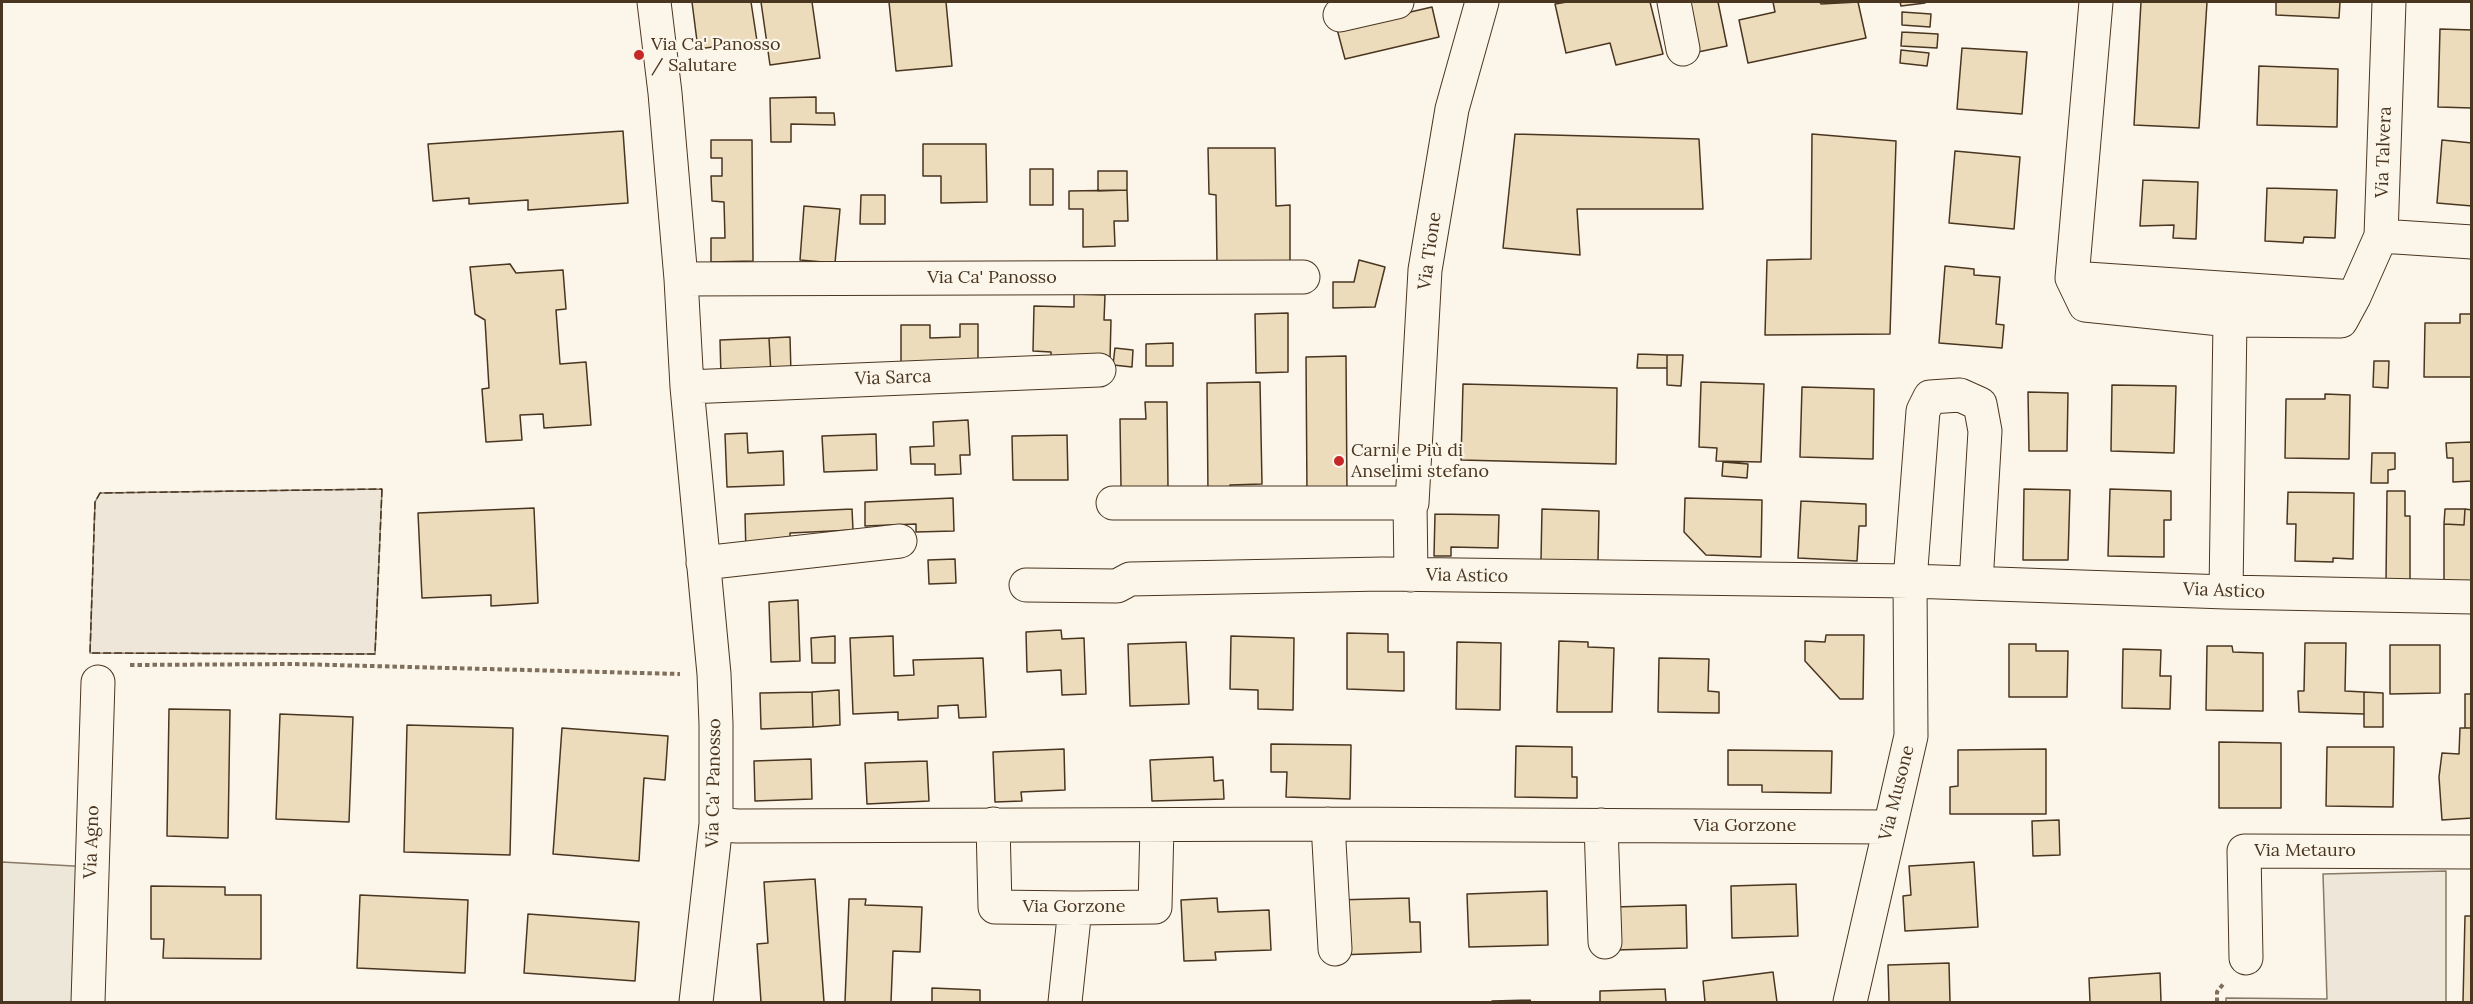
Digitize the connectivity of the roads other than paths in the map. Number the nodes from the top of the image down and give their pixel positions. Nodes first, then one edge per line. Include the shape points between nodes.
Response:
1 (654, 2) edge
2 (1396, 2) edge
3 (1482, 2) edge
4 (1674, 2) edge
5 (2096, 2) edge
6 (2389, 2) edge
7 (1340, 15) dead end
8 (1683, 50) dead end
9 (2381, 236) junction
10 (2472, 242) edge
11 (1303, 277) dead end
12 (2072, 278) junction
13 (681, 279) junction
14 (2355, 297) junction
15 (2230, 320) junction
16 (1099, 370) dead end
17 (687, 387) junction
18 (1113, 503) dead end
19 (1410, 503) junction
20 (900, 541) dead end
21 (703, 562) junction
22 (1411, 575) junction
23 (1910, 581) junction
24 (1976, 583) junction
25 (1026, 585) dead end
26 (2226, 592) junction
27 (2472, 597) edge
28 (98, 682) road end
29 (716, 824) junction
30 (993, 824) junction
31 (1328, 824) junction
32 (1601, 825) junction
33 (1157, 826) junction
34 (1888, 827) junction
35 (2472, 852) edge
36 (1075, 908) junction
37 (1605, 942) dead end
38 (1335, 949) dead end
39 (2246, 958) dead end
40 (88, 1002) edge
41 (696, 1002) edge
42 (1065, 1002) edge
43 (1850, 1002) edge

1 - 13 street, Via Ca' Panosso
2 - 7 street
3 - 19 street, Via Tione via 1452,109 1425,270
4 - 8 street
5 - 12 street
6 - 9 street, Via Talvera
9 - 10 street
9 - 14 street, Via Talvera
11 - 13 street, Via Ca' Panosso
12 - 14 street
12 - 15 street, Via Talvera via 2085,305
13 - 17 street, Via Ca' Panosso
14 - 15 street, Via Talvera via 2341,321
15 - 26 street
16 - 17 street, Via Sarca
17 - 21 street, Via Ca' Panosso
18 - 19 street
19 - 22 street, Via Tione
20 - 21 street
21 - 29 street, Via Ca' Panosso via 714,674
22 - 23 street, Via Astico
22 - 25 street, Via Astico via 1130,579 1117,586
23 - 24 street, Via Astico
23 - 24 street via 1923,411 1930,397 1960,395 1980,404 1985,431
23 - 34 street, Via Musone via 1911,736
24 - 26 street, Via Astico
26 - 27 street, Via Astico
28 - 40 street, Via Agno
29 - 30 street, Via Gorzone
29 - 41 street, Via Ca' Panosso
30 - 33 street, Via Gorzone
30 - 36 street, Via Gorzone via 995,907
31 - 32 street, Via Gorzone
31 - 33 street, Via Gorzone
31 - 38 street
32 - 34 street, Via Gorzone
32 - 37 street
33 - 36 street, Via Gorzone via 1155,907
34 - 43 street, Via Musone
35 - 39 street, Via Metauro via 2244,851
36 - 42 street

